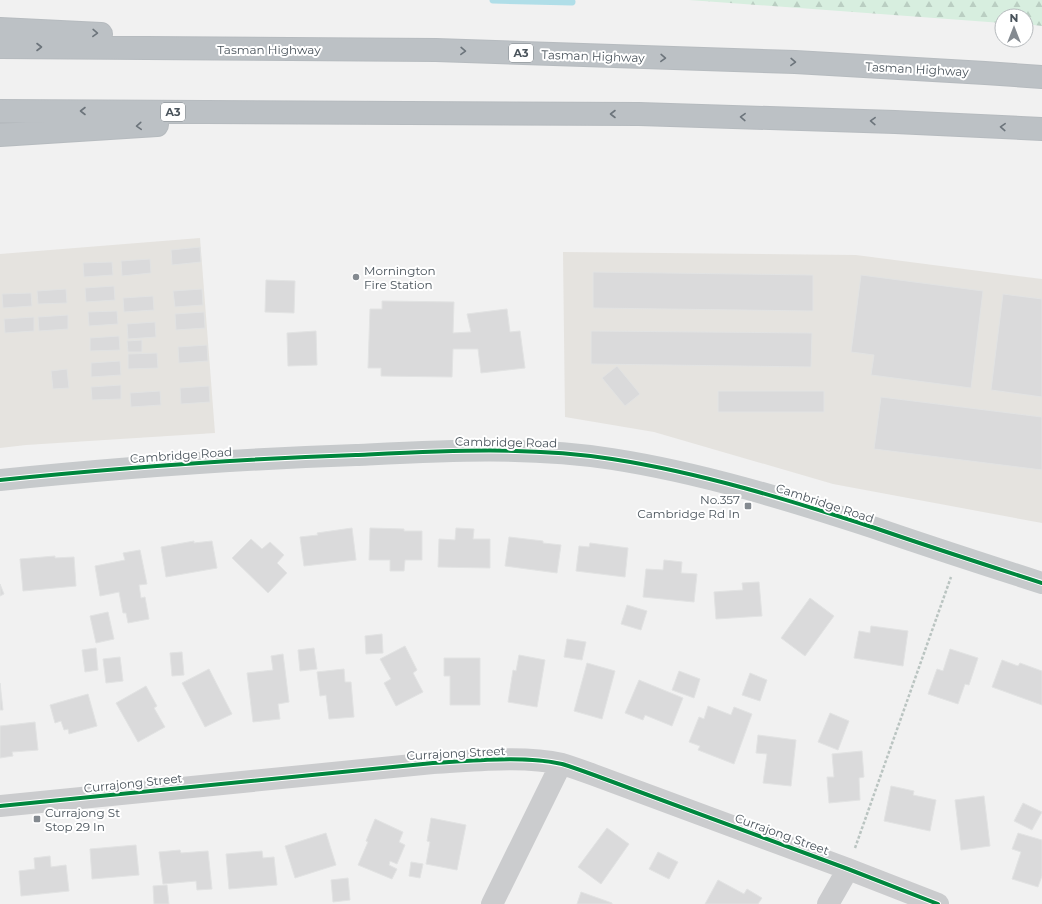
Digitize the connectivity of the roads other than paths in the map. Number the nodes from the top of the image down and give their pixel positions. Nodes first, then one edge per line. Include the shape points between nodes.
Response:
1 (0, 29) edge
2 (0, 47) edge
3 (436, 50) junction
4 (1042, 77) edge
5 (0, 111) edge
6 (346, 113) junction
7 (1042, 129) edge
8 (0, 135) edge
9 (0, 480) edge
10 (1042, 583) edge
11 (561, 764) junction
12 (0, 806) edge
13 (848, 869) junction
14 (492, 904) edge
15 (828, 904) edge
16 (938, 904) edge

1 -> 3 highway
2 -> 3 highway, Tasman Highway / A3
3 -> 4 highway, Tasman Highway / A3 via 795,62
6 -> 5 highway, A3
7 -> 6 highway, A3 via 639,114
6 -> 8 highway
9 - 10 main road, Cambridge Road via 257,459 450,451 572,454 666,468 737,486
11 - 12 street, Currajong Street via 529,760 433,763
11 - 13 street, Currajong Street
11 - 14 street
13 - 15 street
13 - 16 street, Currajong Street

